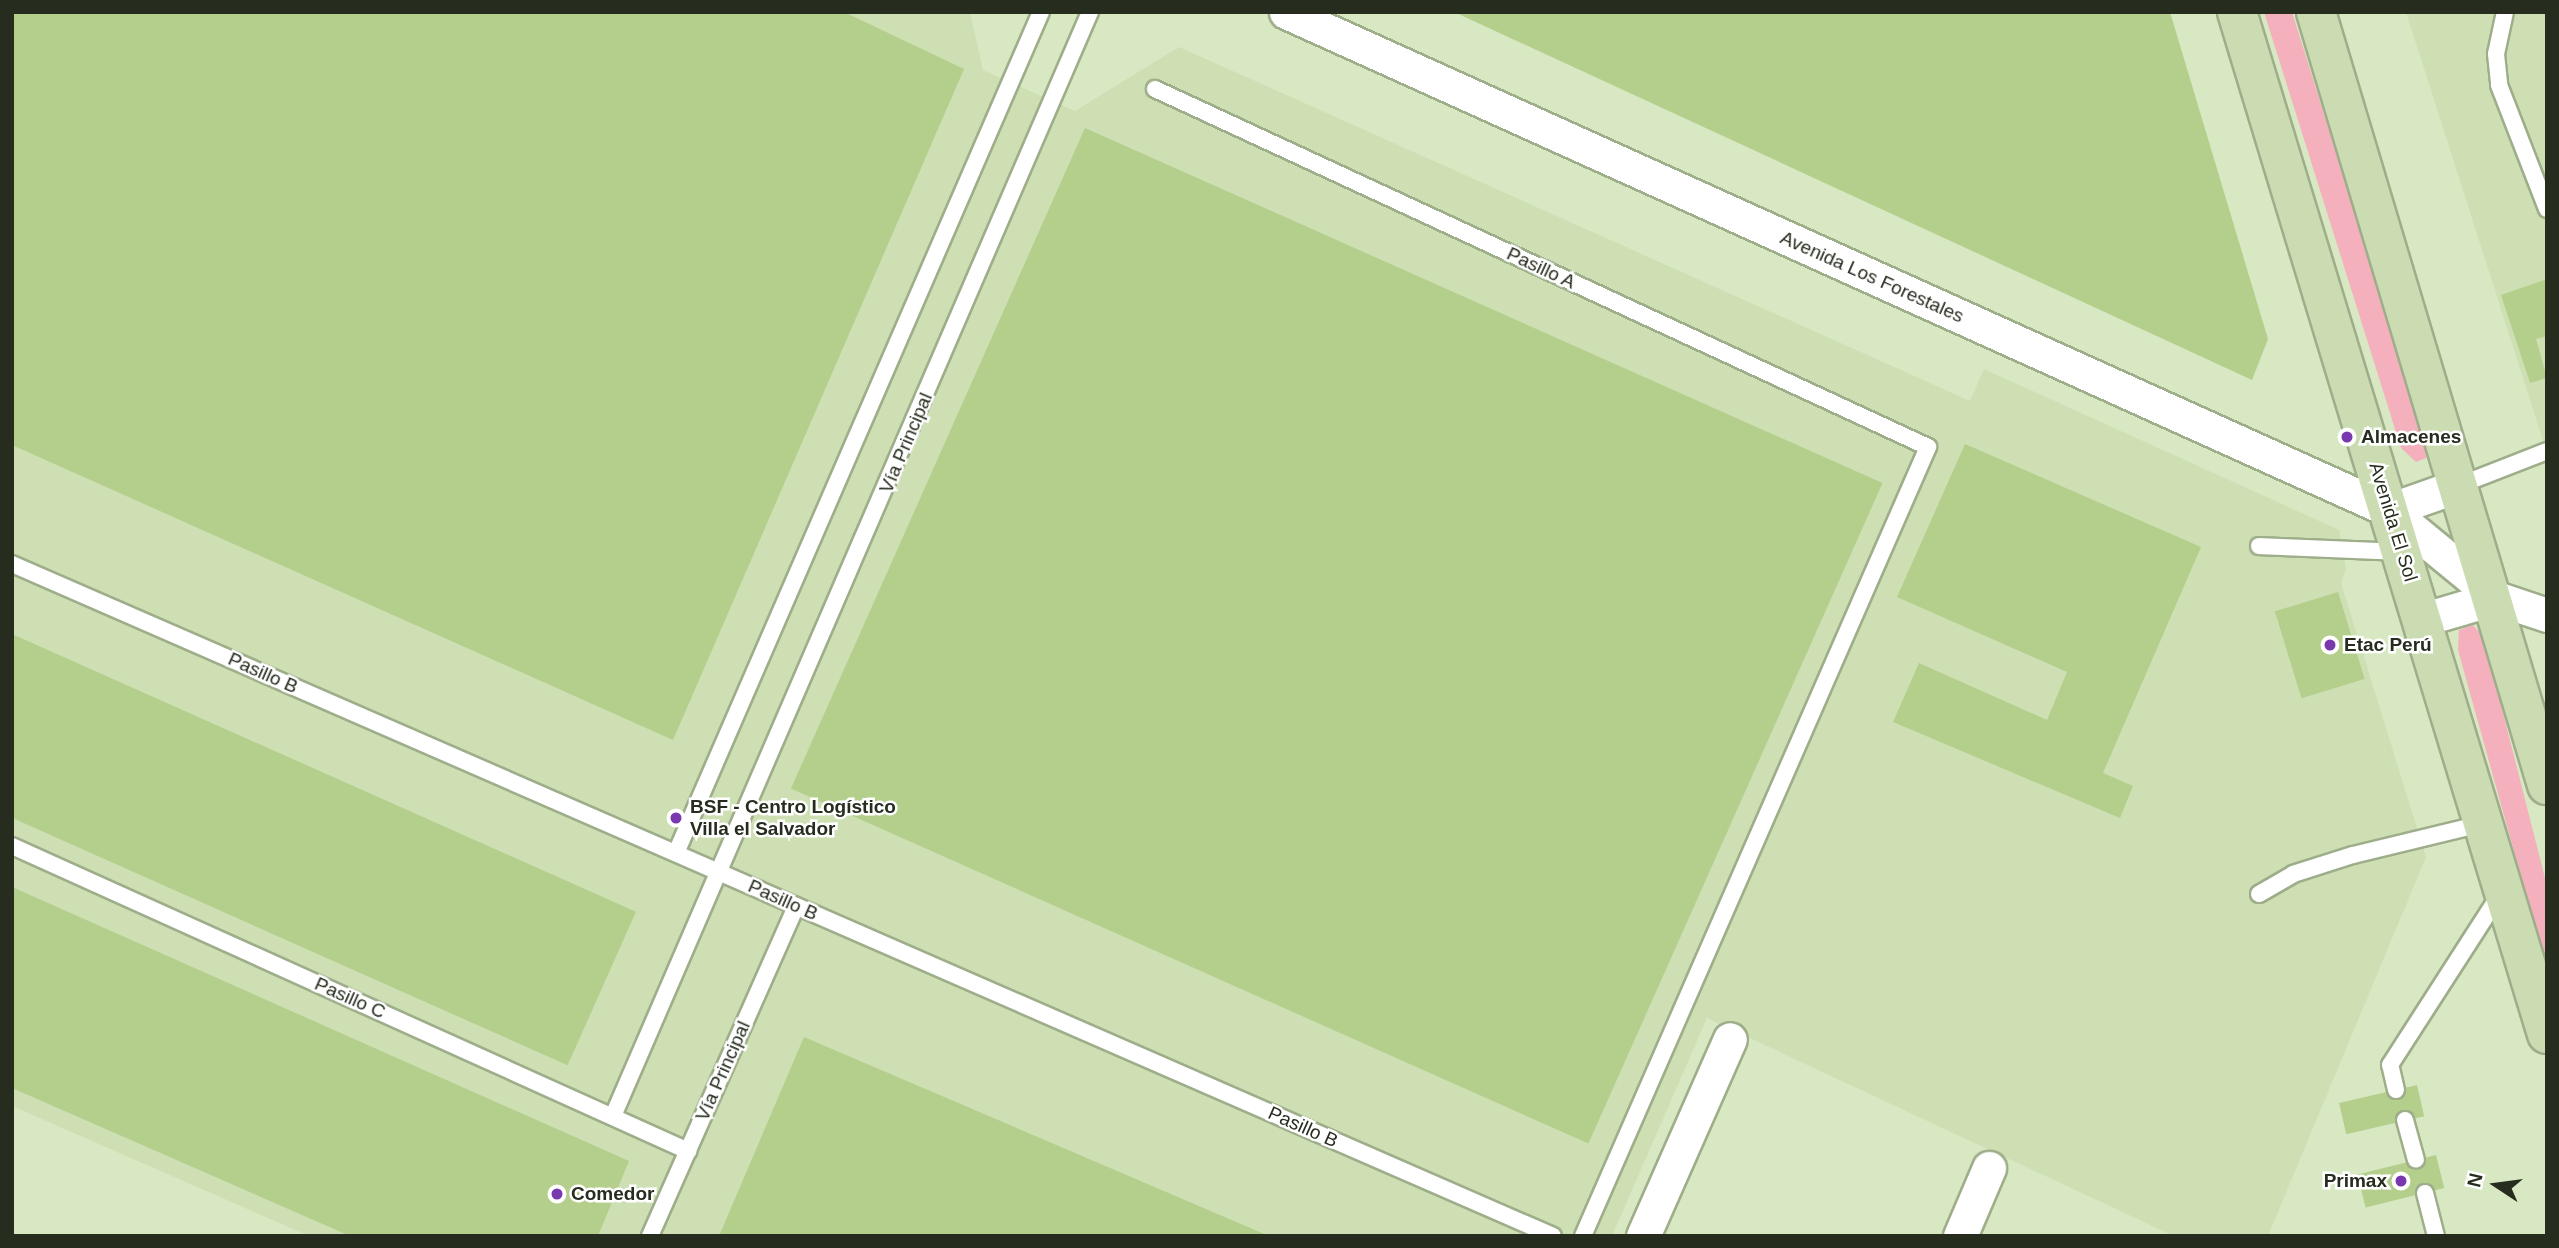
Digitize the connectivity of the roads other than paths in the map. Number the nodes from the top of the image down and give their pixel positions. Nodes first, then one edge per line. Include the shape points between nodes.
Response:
1 (1041, 12) edge
2 (1090, 12) edge
3 (1286, 12) edge
4 (2236, 12) edge
5 (2316, 12) edge
6 (2505, 12) edge
7 (1154, 89) dead end
8 (2547, 209) edge
9 (2547, 451) edge
10 (2460, 485) junction
11 (2389, 510) junction
12 (2259, 546) dead end
13 (2403, 552) junction
14 (12, 564) edge
15 (2496, 598) junction
16 (2547, 615) edge
17 (2424, 619) junction
18 (2547, 785) edge
19 (2485, 822) junction
20 (12, 846) edge
21 (676, 853) junction
22 (721, 873) junction
23 (2504, 888) junction
24 (2259, 894) dead end
25 (796, 906) junction
26 (2547, 1034) edge
27 (1730, 1039) dead end
28 (2396, 1090) dead end
29 (613, 1116) junction
30 (2405, 1120) dead end
31 (688, 1151) junction
32 (2416, 1160) dead end
33 (1989, 1168) dead end
34 (2425, 1193) dead end
35 (650, 1236) edge
36 (1553, 1236) edge
37 (1583, 1236) edge
38 (1643, 1236) edge
39 (1960, 1236) edge
40 (2437, 1236) edge

1 - 21 lane
2 - 22 lane, Vía Principal
3 - 11 street, Avenida Los Forestales
4 - 11 main road, Avenida El Sol
5 - 10 main road
6 - 8 lane via 2496,54 2499,85
7 - 37 lane, Pasillo A via 1928,447
9 - 10 lane
10 - 11 street
10 - 15 main road
11 - 13 main road, Avenida El Sol
11 - 15 street, Avenida Los Forestales
12 - 13 lane
13 - 17 main road, Avenida El Sol
14 - 21 lane, Pasillo B
15 - 16 street
15 - 17 street
15 - 18 main road
17 - 19 main road, Avenida El Sol
19 - 23 main road, Avenida El Sol
19 - 24 lane via 2317,866
20 - 29 lane, Pasillo C
21 - 22 lane, Pasillo B
22 - 25 lane, Pasillo B
22 - 29 lane, Vía Principal
23 - 26 main road, Avenida El Sol
23 - 28 lane via 2390,1065
25 - 31 lane, Vía Principal
25 - 36 lane, Pasillo B
27 - 38 street
29 - 31 lane, Pasillo C
30 - 32 lane
31 - 35 lane, Vía Principal
33 - 39 street
34 - 40 lane

